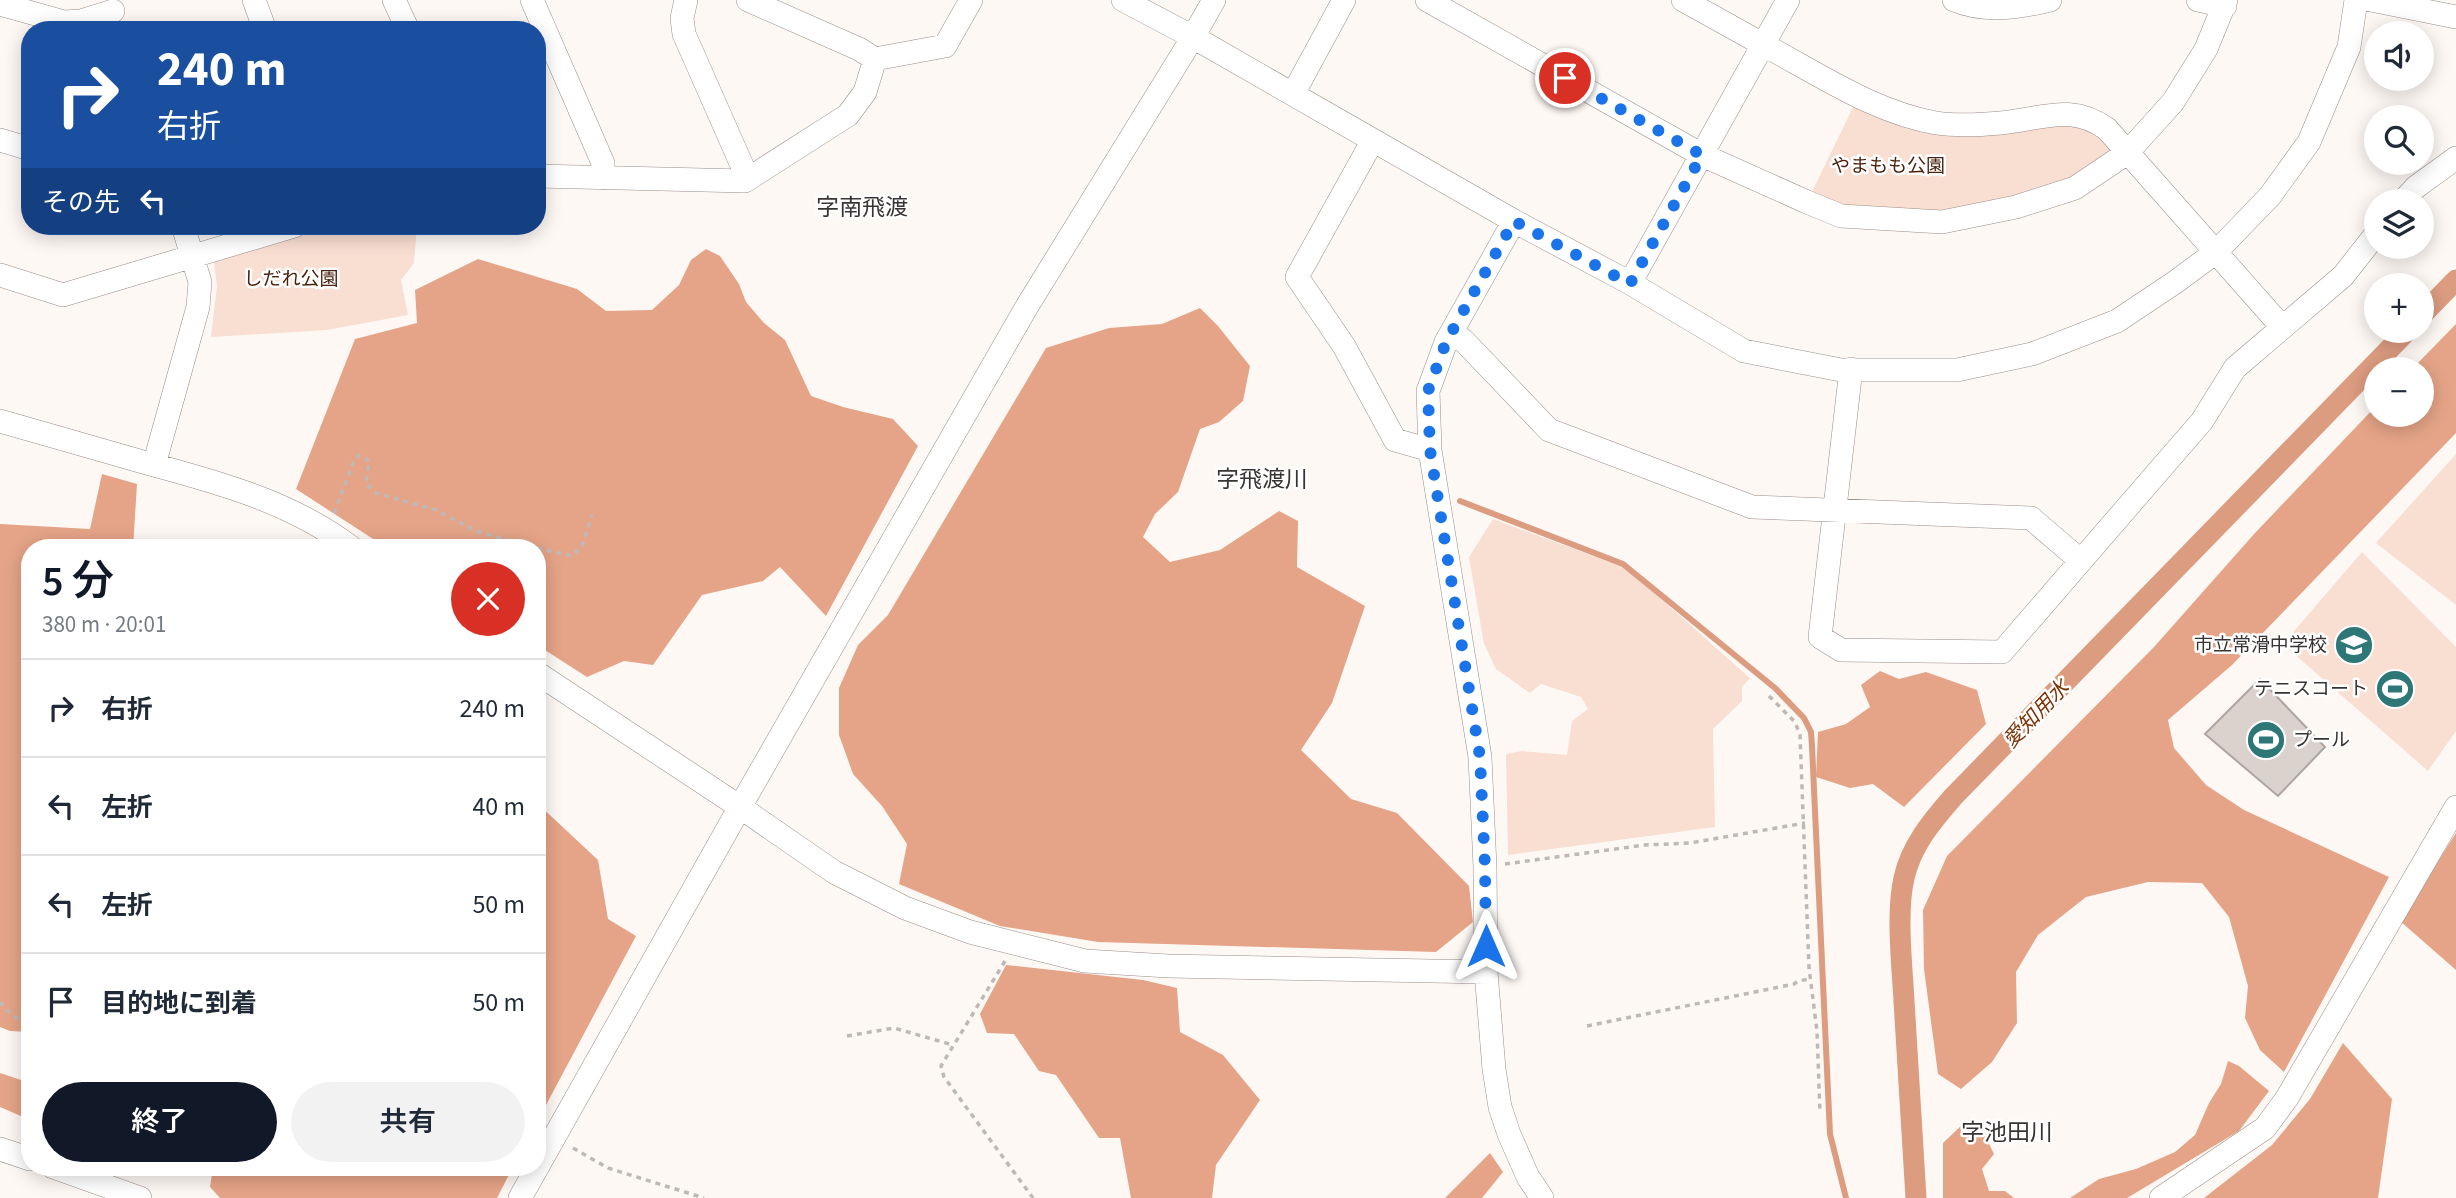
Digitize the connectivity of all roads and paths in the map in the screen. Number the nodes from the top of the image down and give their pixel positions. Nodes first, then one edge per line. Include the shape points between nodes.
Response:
1 (254, 0) edge
2 (394, 0) edge
3 (531, 0) edge
4 (686, 0) edge
5 (748, 0) edge
6 (971, 0) edge
7 (1123, 0) edge
8 (1214, 0) edge
9 (1344, 0) edge
10 (1427, 0) edge
11 (1683, 0) edge
12 (1788, 0) edge
13 (1954, 0) edge
14 (2050, 0) edge
15 (2198, 0) edge
16 (2356, 0) edge
17 (2371, 0) edge
18 (2225, 3) edge
19 (0, 4) edge
20 (115, 14) edge
21 (2456, 17) edge
22 (60, 21) edge
23 (81, 21) edge
24 (262, 21) edge
25 (404, 21) edge
26 (540, 21) edge
27 (546, 34) edge
28 (1194, 37) junction
29 (1763, 44) junction
30 (875, 59) junction
31 (1293, 94) junction
32 (0, 140) edge
33 (1373, 140) junction
34 (21, 146) edge
35 (2127, 153) junction
36 (1702, 155) junction
37 (2456, 158) edge
38 (546, 176) edge
39 (603, 178) junction
40 (748, 179) junction
41 (2414, 189) edge
42 (1514, 221) junction
43 (186, 235) edge
44 (264, 235) edge
45 (2364, 249) edge
46 (2216, 252) junction
47 (193, 256) junction
48 (0, 275) edge
49 (1630, 284) junction
50 (2281, 327) junction
51 (1451, 334) junction
52 (1851, 369) junction
53 (0, 421) edge
54 (1430, 450) junction
55 (154, 465) junction
56 (1835, 510) junction
57 (592, 515) dead end
58 (328, 529) junction
59 (341, 539) edge
60 (504, 539) edge
61 (546, 550) edge
62 (2081, 561) junction
63 (546, 679) edge
64 (1769, 696) dead end
65 (740, 807) junction
66 (2456, 807) edge
67 (1805, 823) junction
68 (1485, 867) junction
69 (1010, 943) junction
70 (1486, 972) junction
71 (1811, 978) junction
72 (0, 1002) edge
73 (21, 1022) edge
74 (1587, 1026) dead end
75 (847, 1037) dead end
76 (953, 1045) junction
77 (1820, 1113) dead end
78 (555, 1136) junction
79 (0, 1149) edge
80 (546, 1152) edge
81 (21, 1156) edge
82 (78, 1176) edge
83 (532, 1176) edge
84 (140, 1198) edge
85 (520, 1198) edge
86 (704, 1198) edge
87 (1033, 1198) edge
88 (1542, 1198) edge
89 (2161, 1198) edge

1 - 24 street
2 - 25 street
3 - 26 street
4 - 40 street via 684,34
5 - 30 street
6 - 30 street via 945,46
7 - 28 street
8 - 28 street
9 - 31 street
10 - 36 street
11 - 29 street
12 - 29 street
13 - 14 street via 1970,6 2019,8
15 - 18 street
16 - 46 street via 2349,47 2309,142 2270,197
17 - 21 street
18 - 35 street via 2206,49 2173,102
19 - 22 street
20 - 23 street
27 - 39 street via 603,163
28 - 31 street
28 - 65 street via 1026,308
29 - 35 street via 1858,97 1914,118 1964,125 2074,114 2107,129
29 - 36 street
30 - 40 street via 865,92 848,115
31 - 33 street
32 - 34 street
33 - 42 street
33 - 54 street via 1297,277 1344,346 1395,440
35 - 36 street via 2075,188 2016,207 1942,222 1840,216
35 - 46 street
36 - 49 street
37 - 41 street
38 - 39 street
39 - 40 street
42 - 49 street
42 - 51 street
43 - 47 street
44 - 47 street
45 - 50 street via 2343,276
46 - 50 street
46 - 52 street via 2117,321 2032,354 1957,370
47 - 48 street via 63,295
47 - 55 street via 200,282 198,307
49 - 52 street via 1744,351
50 - 62 street via 2235,368 2202,421
51 - 54 street via 1428,391
51 - 56 street via 1463,340 1549,430 1752,507
52 - 56 street
53 - 55 street
54 - 68 street via 1480,757
55 - 58 street via 215,481
56 - 62 street via 2031,518
56 - 62 street via 1820,637 1841,650 2002,652
57 - 61 path via 582,546 572,556
58 - 59 street
58 - 60 path via 359,455 369,461 366,483 376,494 436,510 476,531
63 - 65 street
64 - 67 path via 1795,722 1800,734
65 - 69 street via 834,872 881,896
65 - 78 street
66 - 89 street via 2287,1098 2265,1128
67 - 68 path via 1690,843
67 - 71 path
68 - 70 street
69 - 70 street via 1085,961
69 - 76 path via 1006,959
70 - 88 street via 1500,1107 1517,1154
71 - 74 path
71 - 77 path
72 - 73 path
75 - 76 path via 894,1028
76 - 87 path via 941,1066 944,1077
78 - 80 street
78 - 86 path via 608,1168
79 - 81 street
82 - 84 street
83 - 85 street

